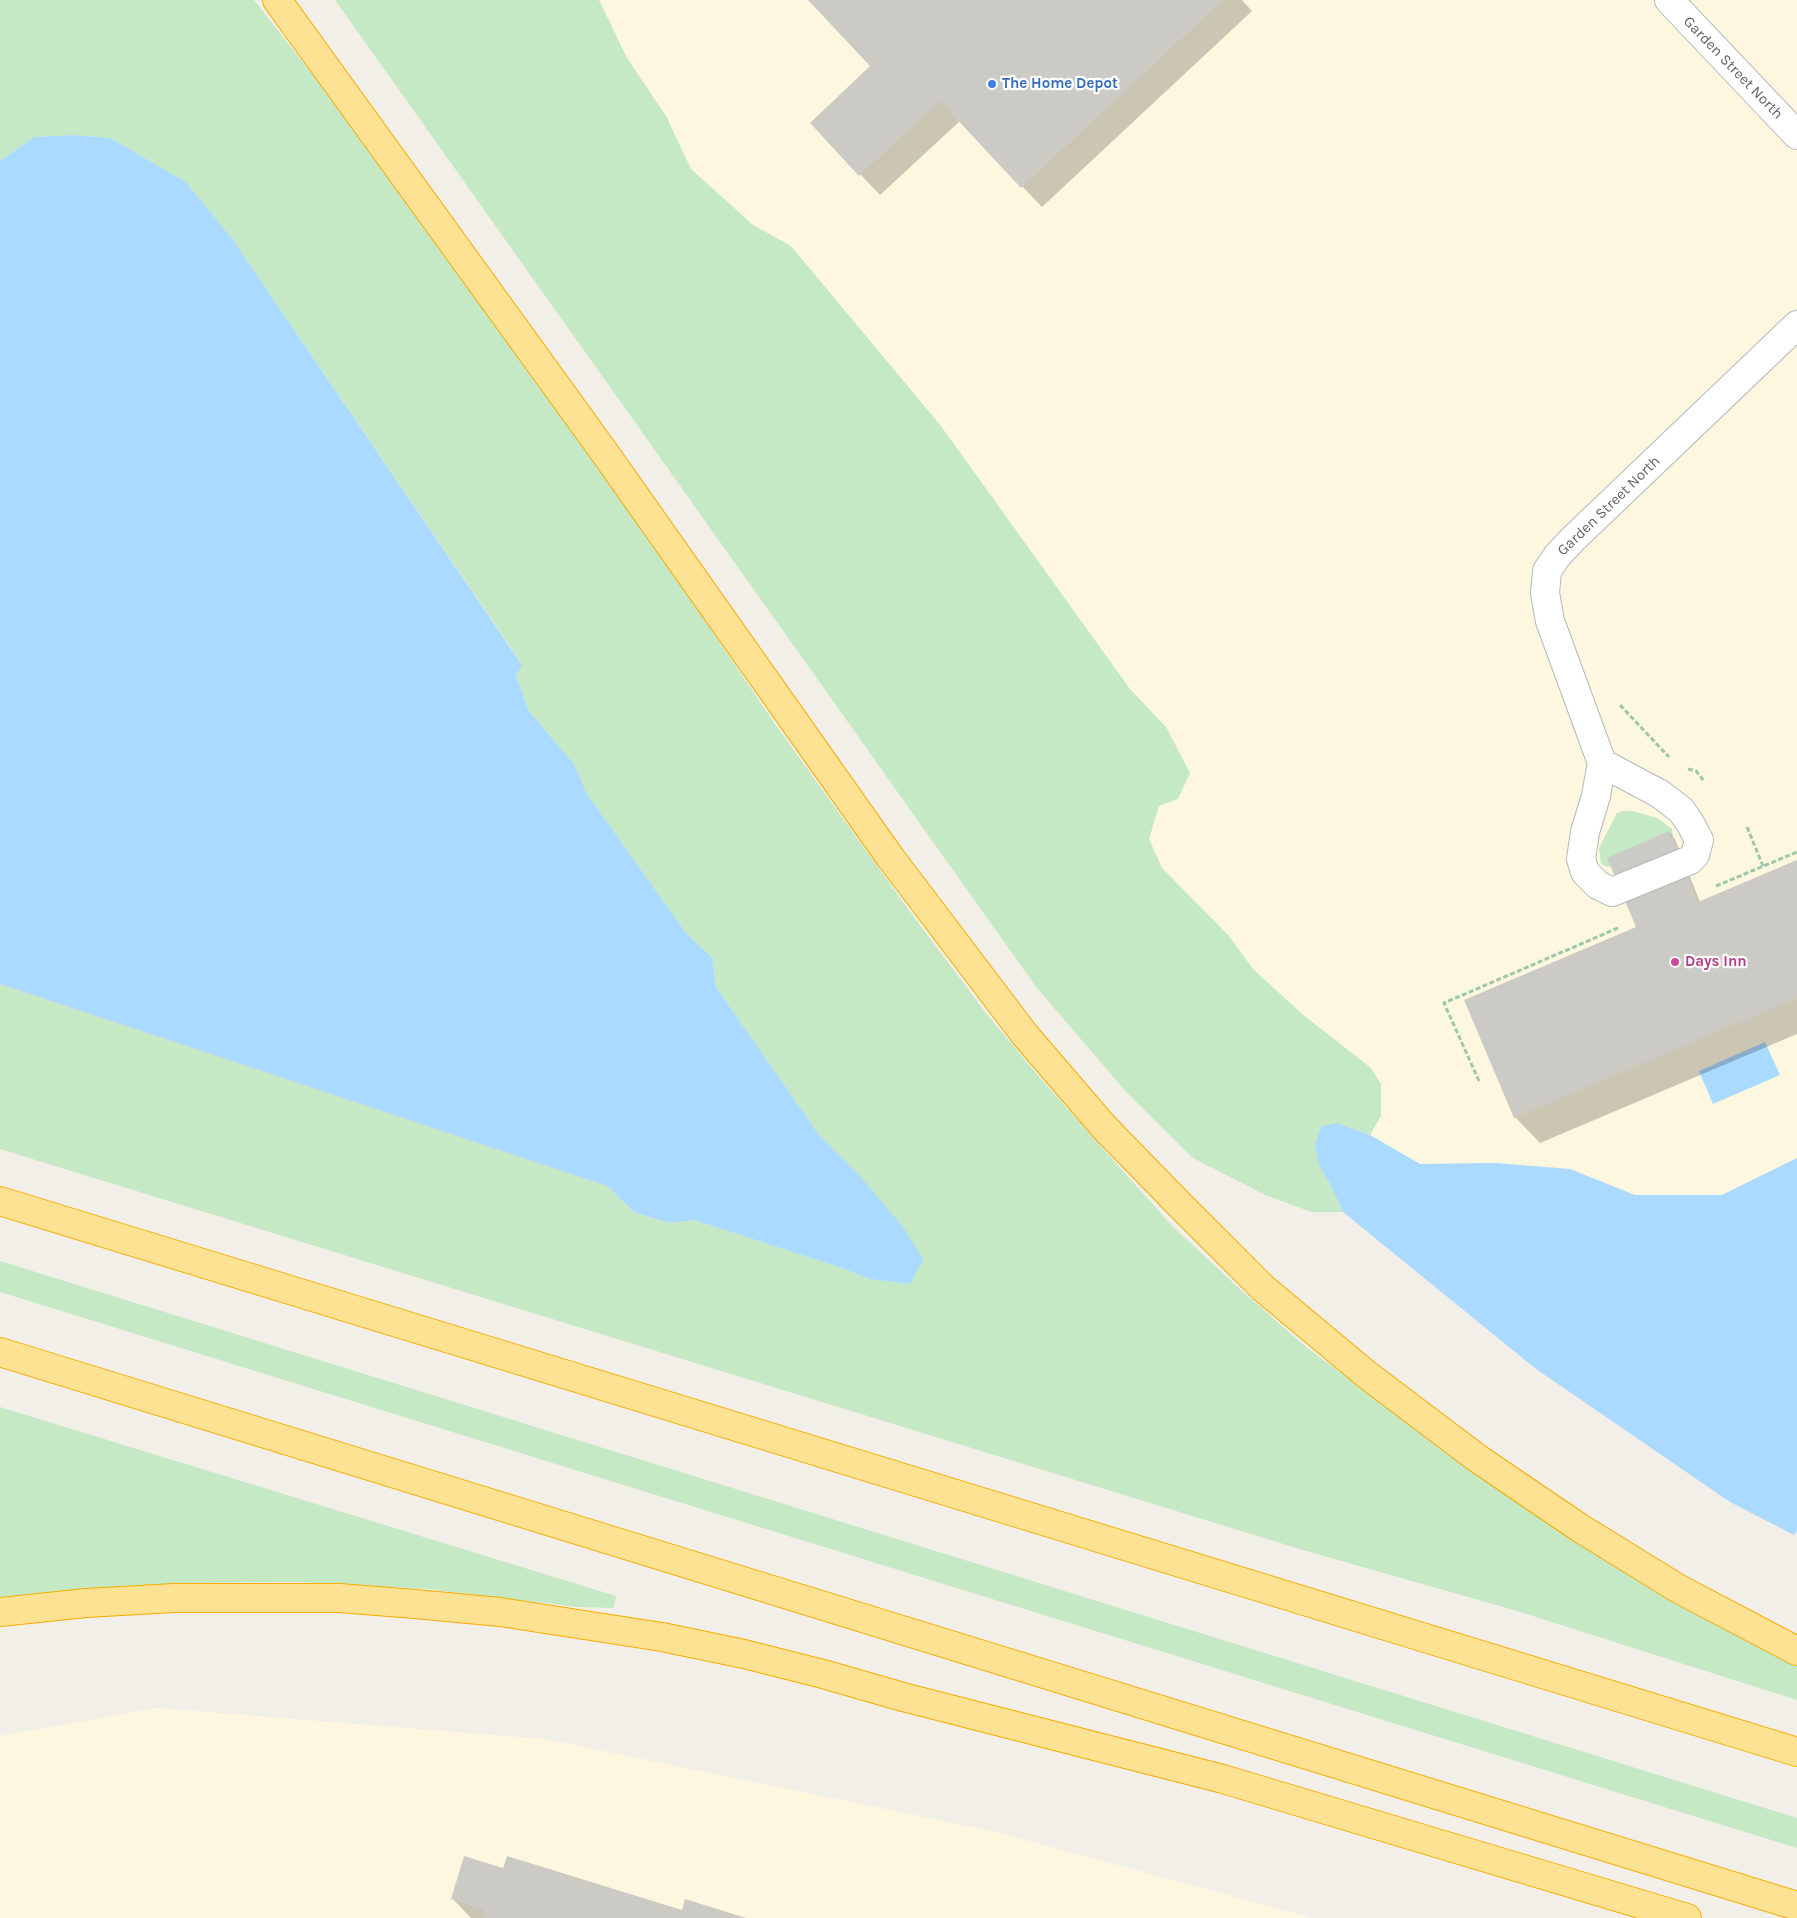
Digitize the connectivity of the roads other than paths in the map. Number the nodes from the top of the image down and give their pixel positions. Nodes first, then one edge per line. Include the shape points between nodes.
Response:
1 (277, 0) edge
2 (1668, 0) edge
3 (1797, 135) edge
4 (1797, 326) edge
5 (1602, 763) junction
6 (0, 1201) edge
7 (0, 1352) edge
8 (0, 1612) edge
9 (1797, 1650) edge
10 (1797, 1752) edge
11 (1797, 1906) edge
12 (1687, 1918) edge

1 - 9 highway via 602,449 890,857 1025,1035 1104,1127 1264,1288 1366,1374 1477,1458 1580,1528 1679,1588
2 - 3 lane, Garden Street North
4 - 5 lane, Garden Street North via 1573,539 1547,571 1545,593 1550,621
5 - 5 lane via 1585,832 1581,859 1585,872 1598,885 1612,892 1690,860 1695,855 1699,840 1681,810 1660,794
6 - 10 highway
7 - 11 highway
8 - 12 highway via 174,1598 338,1598 500,1612 662,1637 744,1654 1223,1779

